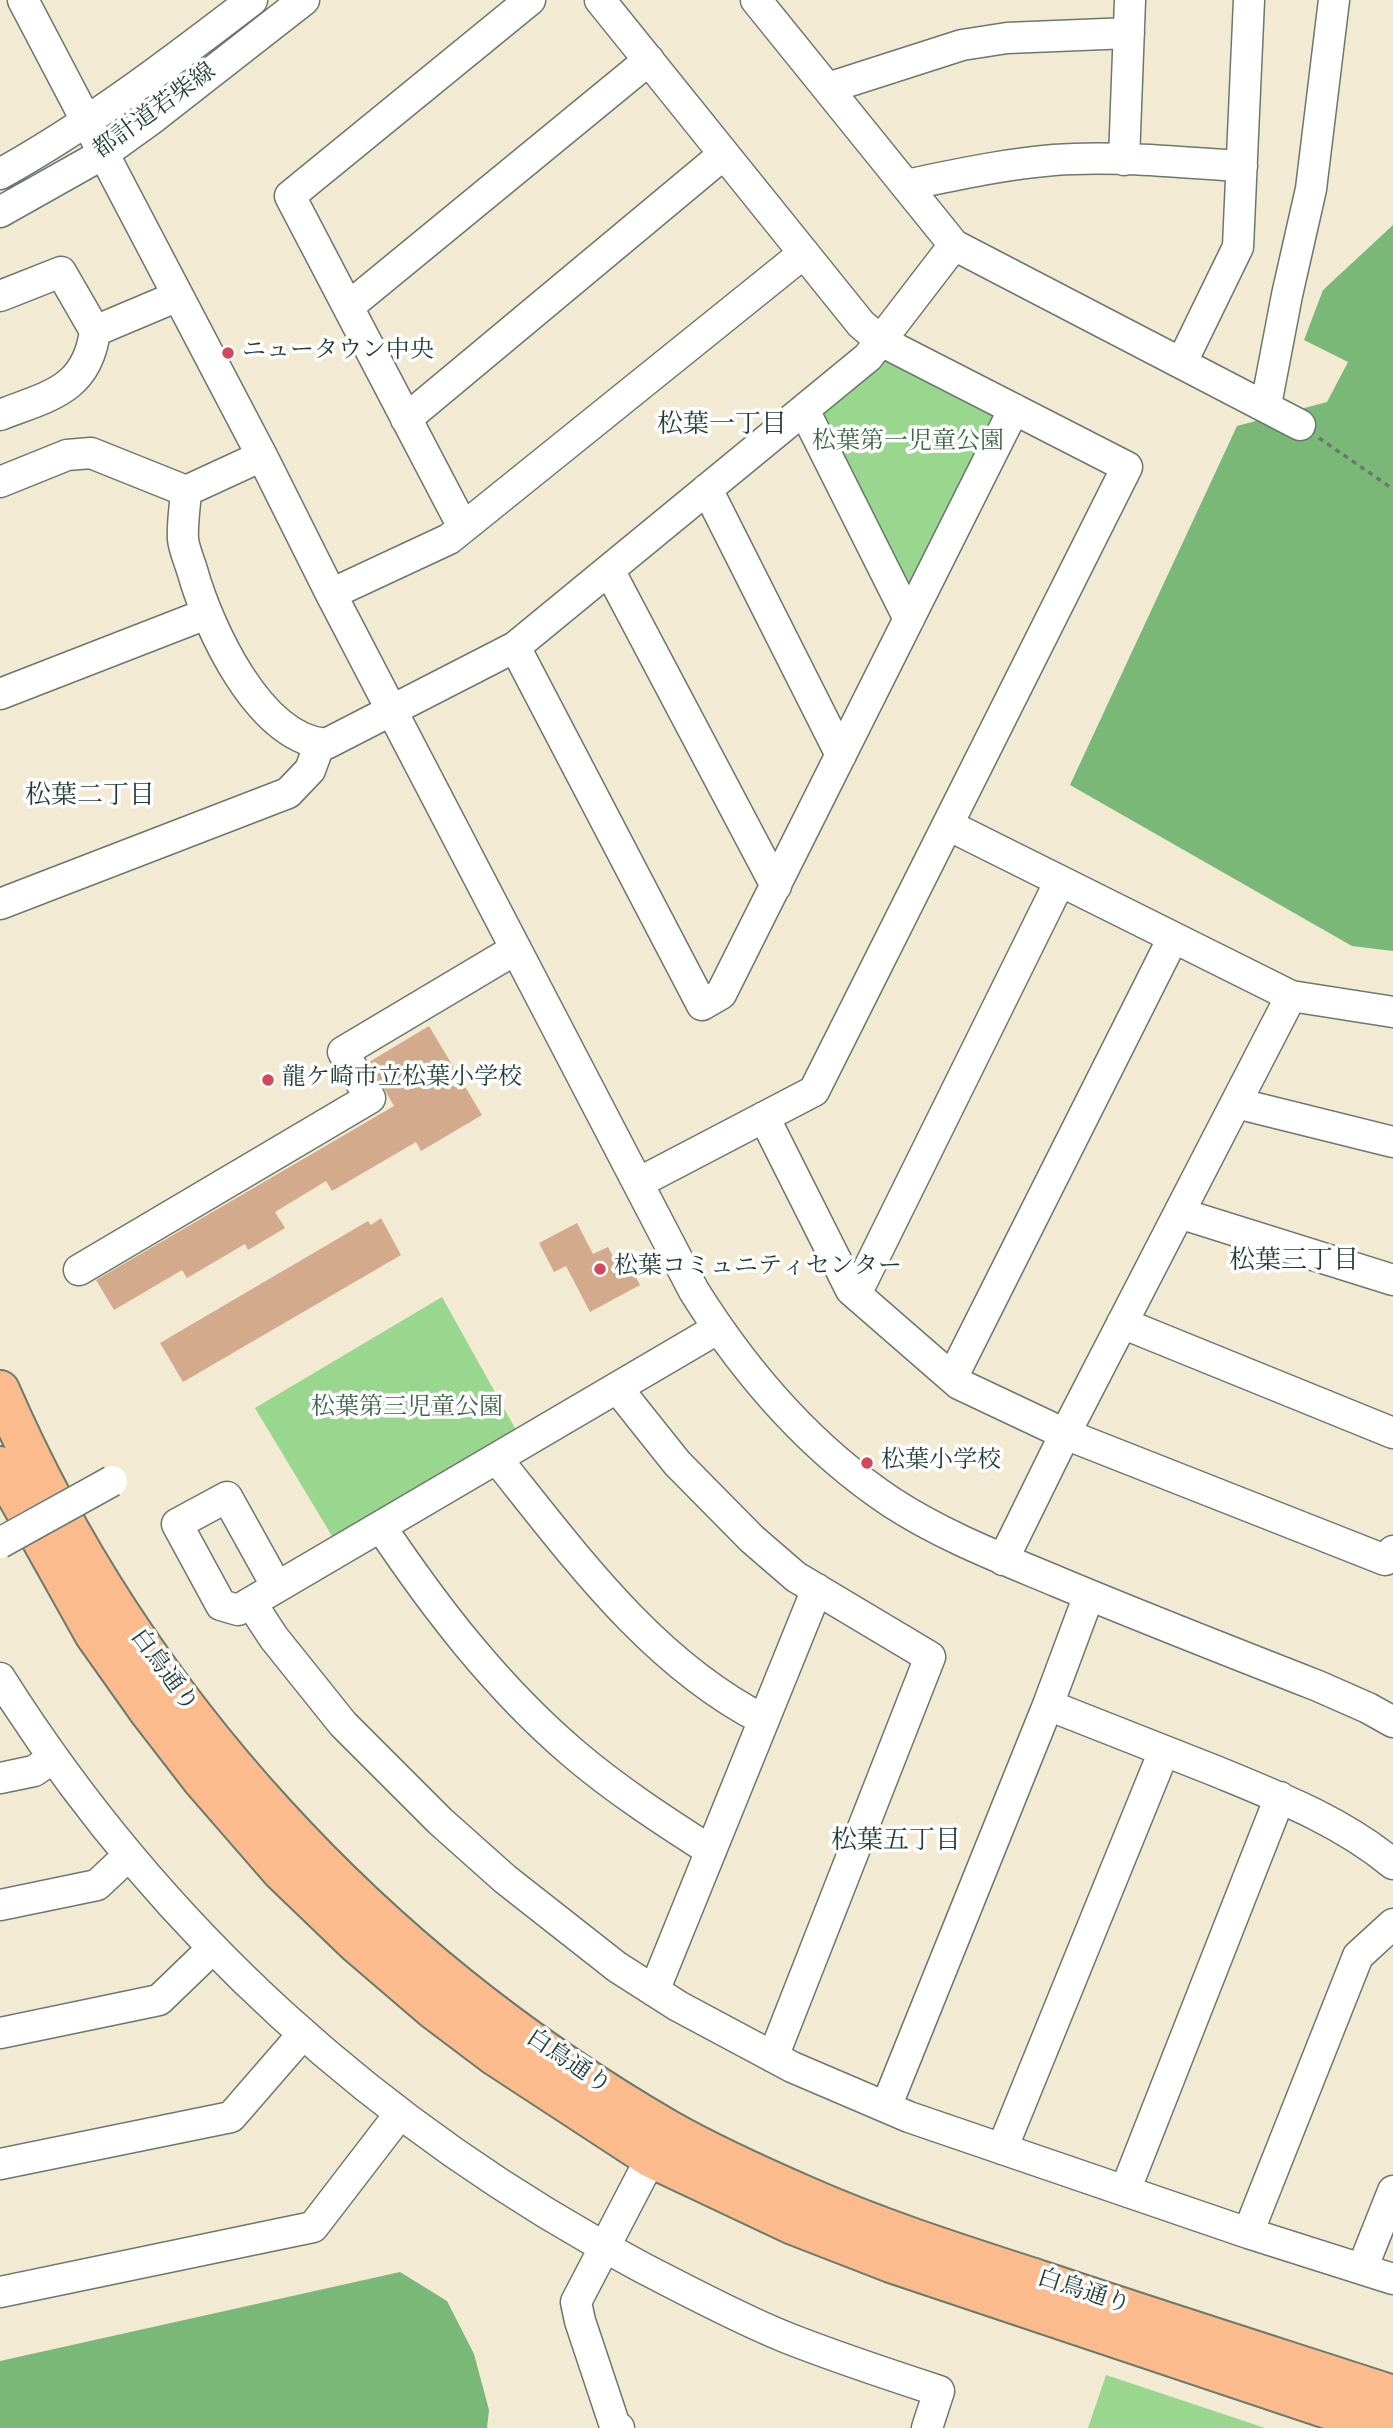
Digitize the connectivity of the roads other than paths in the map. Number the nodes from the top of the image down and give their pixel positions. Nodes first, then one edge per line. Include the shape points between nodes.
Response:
1 (23, 0) edge
2 (252, 0) edge
3 (304, 0) edge
4 (530, 0) edge
5 (600, 0) edge
6 (756, 0) edge
7 (1130, 0) edge
8 (1249, 0) edge
9 (1334, 0) edge
10 (1129, 33) junction
11 (649, 60) junction
12 (828, 88) junction
13 (87, 121) junction
14 (103, 154) junction
15 (724, 154) junction
16 (1124, 160) junction
17 (1242, 166) junction
18 (0, 174) edge
19 (906, 185) junction
20 (0, 212) edge
21 (954, 245) junction
22 (804, 253) junction
23 (0, 296) edge
24 (178, 296) junction
25 (348, 307) junction
26 (95, 331) junction
27 (881, 341) junction
28 (1182, 362) junction
29 (1266, 405) junction
30 (1014, 409) junction
31 (804, 410) junction
32 (0, 415) edge
33 (406, 419) junction
34 (1300, 425) road end
35 (262, 456) junction
36 (0, 482) edge
37 (707, 489) junction
38 (186, 491) junction
39 (463, 527) junction
40 (608, 570) junction
41 (331, 594) junction
42 (206, 614) junction
43 (909, 620) junction
44 (515, 646) junction
45 (0, 694) edge
46 (391, 711) junction
47 (320, 743) junction
48 (841, 755) junction
49 (948, 825) junction
50 (1060, 881) junction
51 (776, 886) junction
52 (0, 904) edge
53 (1173, 938) junction
54 (516, 949) junction
55 (1291, 996) junction
56 (1393, 1012) edge
57 (1236, 1103) junction
58 (764, 1117) junction
59 (1393, 1142) edge
60 (638, 1183) junction
61 (1179, 1213) junction
62 (79, 1270) dead end
63 (1393, 1280) edge
64 (856, 1294) junction
65 (1122, 1323) junction
66 (718, 1329) junction
67 (952, 1378) junction
68 (618, 1389) junction
69 (0, 1390) edge
70 (1393, 1433) edge
71 (1065, 1434) junction
72 (497, 1460) junction
73 (0, 1466) edge
74 (112, 1480) dead end
75 (380, 1527) junction
76 (0, 1543) edge
77 (1393, 1551) edge
78 (1003, 1560) junction
79 (277, 1587) junction
80 (817, 1589) junction
81 (1089, 1595) junction
82 (251, 1603) junction
83 (0, 1678) edge
84 (1048, 1705) junction
85 (764, 1720) junction
86 (1393, 1722) edge
87 (1164, 1751) junction
88 (53, 1758) junction
89 (0, 1778) edge
90 (1280, 1797) junction
91 (711, 1851) junction
92 (128, 1856) junction
93 (1393, 1864) edge
94 (0, 1905) edge
95 (1393, 1924) edge
96 (212, 1948) junction
97 (654, 1991) junction
98 (0, 2033) edge
99 (303, 2034) junction
100 (773, 2057) junction
101 (886, 2107) junction
102 (399, 2115) junction
103 (661, 2144) junction
104 (1002, 2149) junction
105 (0, 2164) edge
106 (1393, 2190) edge
107 (1125, 2191) junction
108 (1248, 2233) junction
109 (604, 2247) junction
110 (1362, 2269) junction
111 (1393, 2279) edge
112 (0, 2292) edge
113 (1393, 2395) edge
114 (619, 2428) edge
115 (927, 2428) edge
116 (1384, 2428) edge

1 - 13 street
2 - 13 street, 都計道若柴線
3 - 14 street, 都計道若柴線
4 - 25 street via 290,196
5 - 11 street
6 - 12 street
7 - 10 street
8 - 17 street
9 - 29 street via 1311,189
10 - 12 street via 1007,38 962,45
10 - 16 street
11 - 15 street
11 - 25 street
12 - 19 street
13 - 14 street
13 - 18 street, 都計道若柴線
14 - 20 street, 都計道若柴線
14 - 24 street
15 - 22 street
15 - 33 street
16 - 17 street
16 - 19 street via 1055,160
17 - 28 street via 1238,247
19 - 21 street
21 - 27 street
21 - 28 street
22 - 27 street via 860,324
22 - 39 street
23 - 26 street via 61,271
24 - 26 street
24 - 35 street
25 - 33 street
26 - 32 street via 75,380 63,390
27 - 30 street
27 - 31 street
28 - 29 street
29 - 34 street
30 - 43 street
30 - 49 street via 1127,467
31 - 37 street
31 - 43 street
33 - 39 street
35 - 38 street
35 - 41 street
36 - 38 street via 67,455 91,453
37 - 40 street
37 - 48 street
38 - 42 street via 183,541
39 - 41 street via 449,539
40 - 44 street
40 - 51 street
41 - 46 street
42 - 45 street
42 - 47 street via 235,669 262,707 302,738
43 - 48 street
44 - 46 street
44 - 51 street via 702,1005 721,994
46 - 47 street
46 - 54 street
47 - 52 street via 310,770 288,793
48 - 51 street
49 - 50 street
49 - 58 street via 814,1091
50 - 53 street
50 - 64 street
53 - 55 street
53 - 67 street
54 - 60 street
54 - 62 street via 343,1052 370,1098
55 - 56 street
55 - 57 street
57 - 59 street
57 - 61 street
58 - 60 street
58 - 64 street
60 - 66 street
61 - 63 street
61 - 65 street
64 - 67 street
65 - 70 street
65 - 71 street
66 - 68 street
66 - 78 street via 772,1397 820,1446 921,1521
67 - 71 street
68 - 72 street
68 - 80 street via 701,1489 796,1577
69 - 103 main road, 白鳥通り via 71,1531 121,1615 230,1764 382,1922 457,1985 588,2079
71 - 77 street via 1385,1560
71 - 78 street
72 - 75 street
72 - 85 street via 629,1616 694,1674
73 - 103 main road, 白鳥通り via 102,1645 194,1770 281,1871 434,2010 495,2056
74 - 76 street, bridge
75 - 79 street
75 - 91 street via 427,1595 516,1699 573,1753
78 - 81 street
79 - 82 street
79 - 82 street via 227,1497 177,1524 221,1605 238,1610
80 - 85 street
80 - 100 street via 930,1657
81 - 84 street
81 - 86 street via 1318,1686
82 - 97 street via 343,1724 440,1821 505,1880
83 - 88 street
84 - 87 street
84 - 101 street
85 - 91 street
87 - 90 street
87 - 104 street
88 - 89 street via 34,1771
88 - 92 street
90 - 93 street via 1371,1845
90 - 107 street
91 - 97 street
92 - 94 street via 97,1885
92 - 96 street
95 - 108 street via 1358,1956
96 - 98 street via 159,2000
96 - 99 street
97 - 100 street
99 - 102 street
99 - 105 street via 231,2117
100 - 101 street
101 - 104 street
102 - 109 street
102 - 112 street via 313,2227
103 - 109 street
103 - 113 main road, 白鳥通り via 900,2234
103 - 116 main road, 白鳥通り via 793,2225 891,2263
104 - 107 street
106 - 110 street
107 - 108 street
108 - 110 street
109 - 114 street via 576,2302
109 - 115 street via 784,2336 939,2391
110 - 111 street

